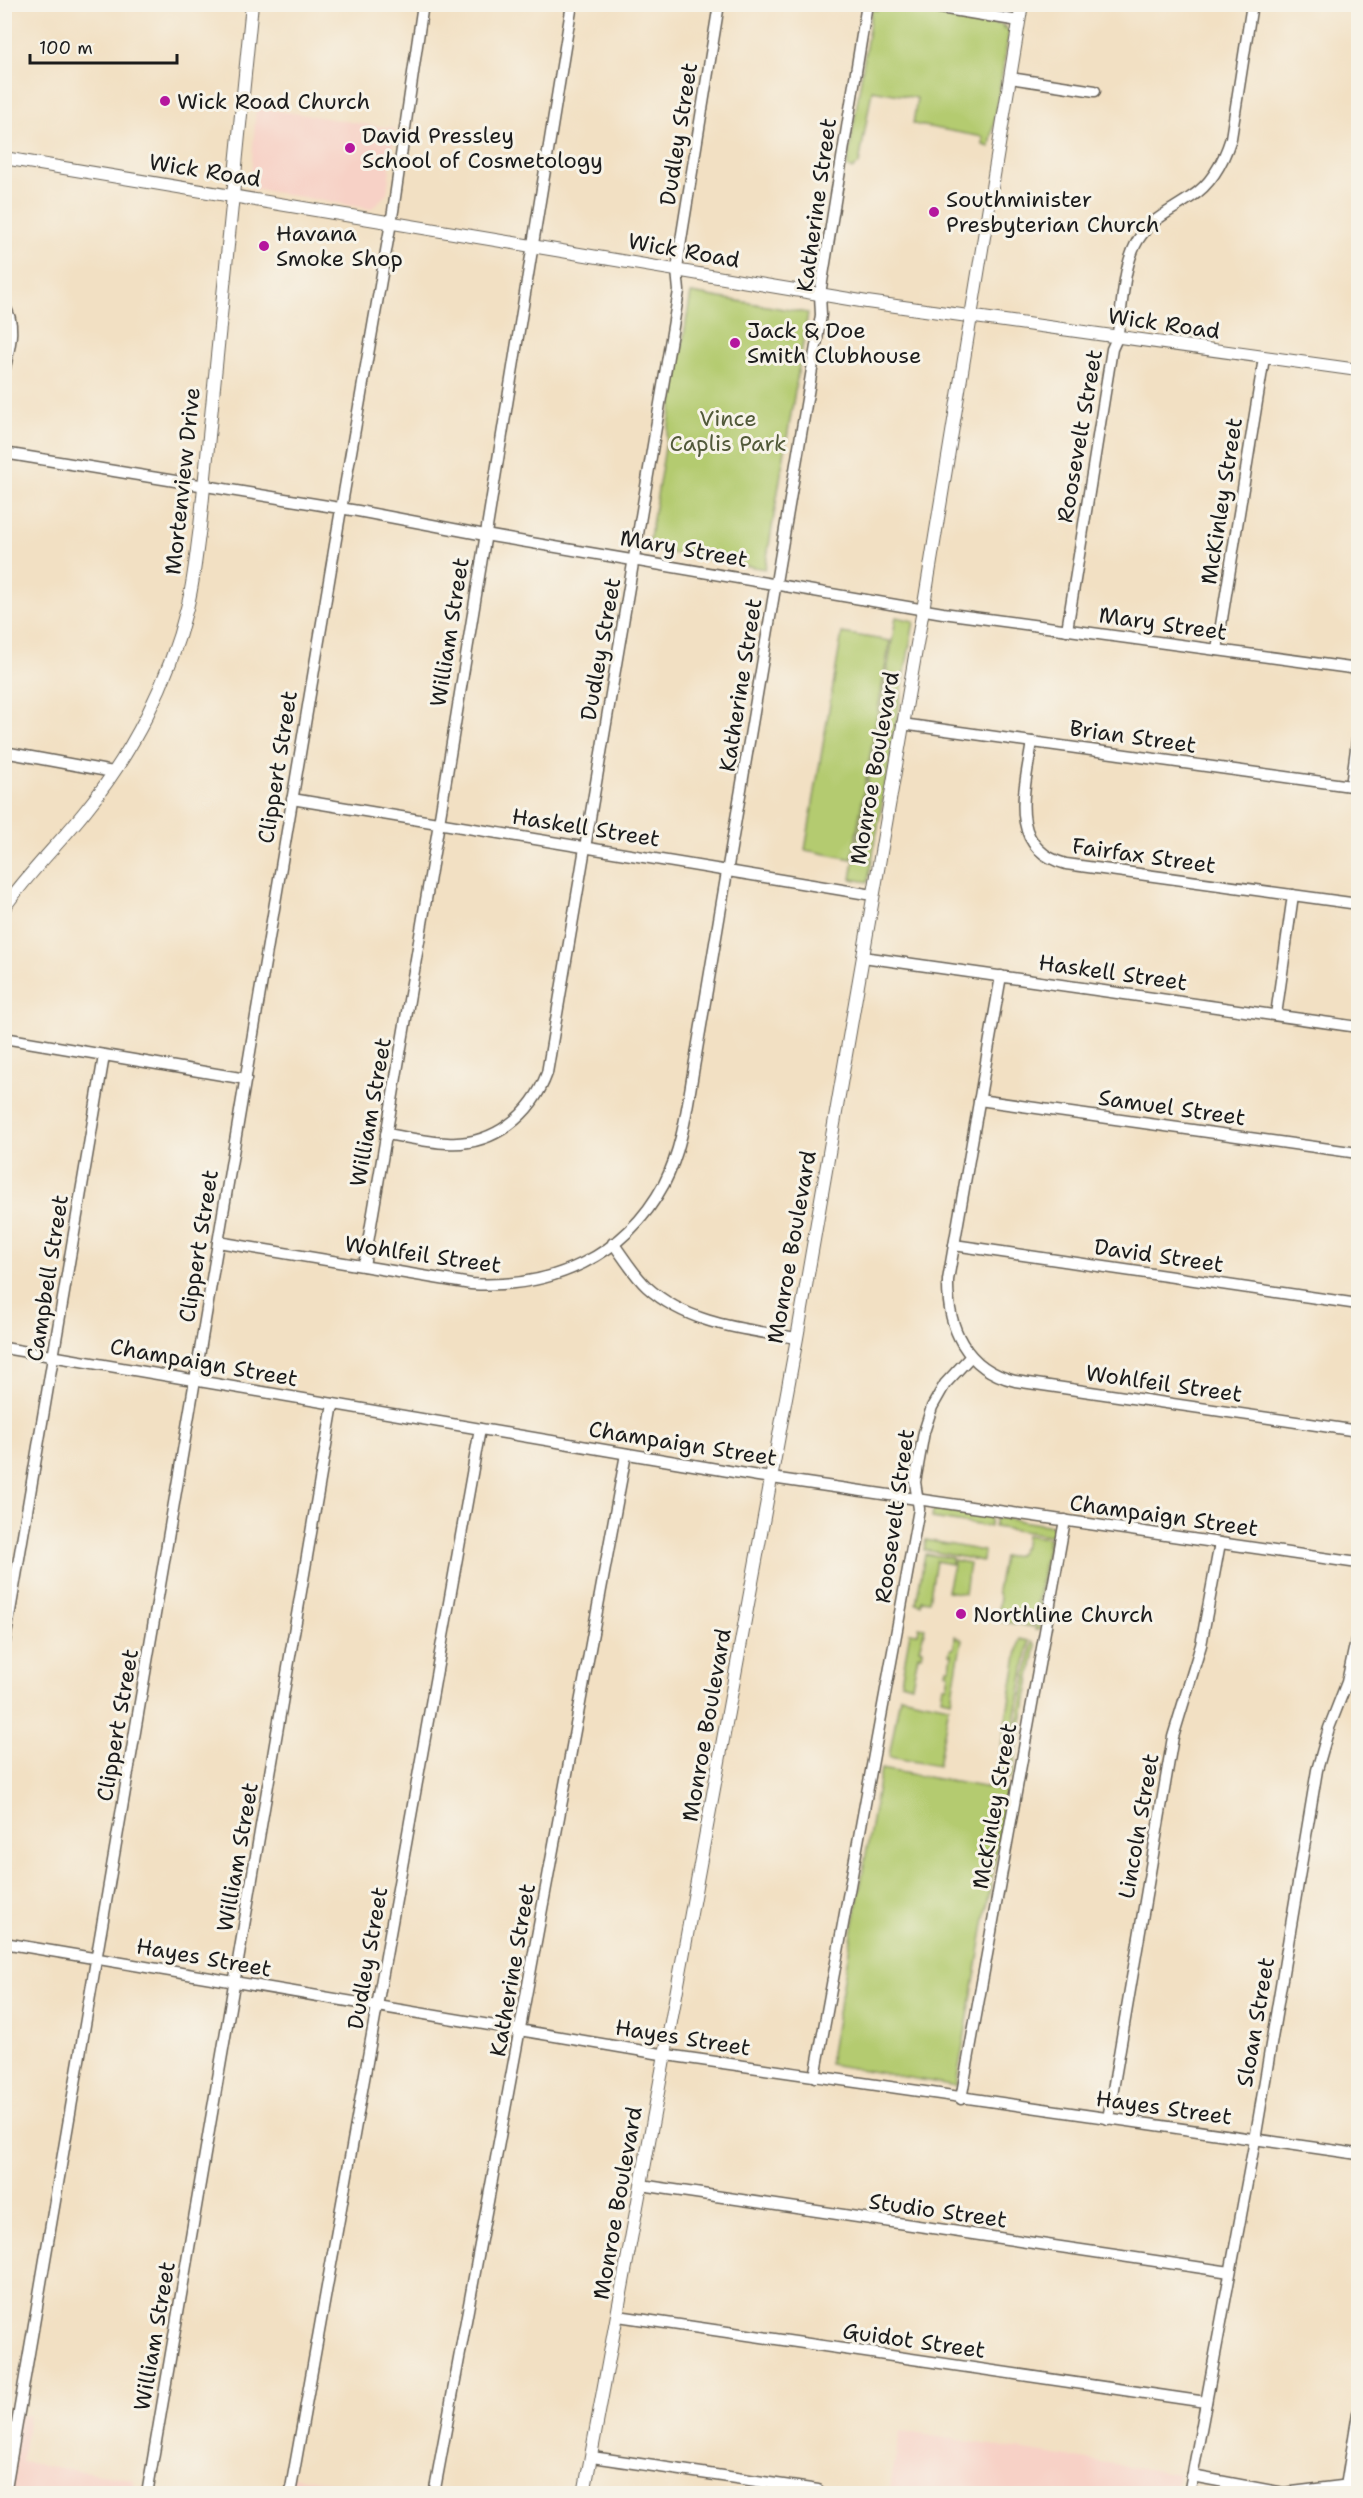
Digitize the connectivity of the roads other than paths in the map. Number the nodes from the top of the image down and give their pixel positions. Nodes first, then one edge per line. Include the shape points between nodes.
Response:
1 (252, 4) edge
2 (423, 4) edge
3 (572, 4) edge
4 (719, 4) edge
5 (867, 4) edge
6 (916, 4) edge
7 (1022, 4) edge
8 (1252, 4) edge
9 (1019, 21) junction
10 (1010, 78) junction
11 (1095, 91) dead end
12 (4, 158) edge
13 (233, 196) junction
14 (391, 222) junction
15 (533, 246) junction
16 (677, 270) junction
17 (820, 294) junction
18 (4, 306) edge
19 (972, 318) junction
20 (1118, 338) junction
21 (1264, 358) junction
22 (1359, 370) edge
23 (4, 372) edge
24 (4, 453) edge
25 (204, 485) junction
26 (342, 508) junction
27 (485, 535) junction
28 (634, 559) junction
29 (776, 583) junction
30 (923, 609) junction
31 (1066, 630) junction
32 (1217, 650) junction
33 (1359, 669) edge
34 (902, 724) junction
35 (1359, 734) edge
36 (1032, 742) junction
37 (4, 752) edge
38 (113, 772) junction
39 (1355, 786) edge
40 (292, 799) junction
41 (439, 823) junction
42 (586, 847) junction
43 (728, 871) junction
44 (873, 895) junction
45 (1293, 895) junction
46 (1359, 904) edge
47 (4, 908) edge
48 (863, 957) junction
49 (1000, 976) junction
50 (1276, 1015) junction
51 (1359, 1027) edge
52 (4, 1038) edge
53 (104, 1056) junction
54 (246, 1079) junction
55 (979, 1100) junction
56 (386, 1134) junction
57 (1359, 1153) edge
58 (218, 1242) junction
59 (613, 1243) junction
60 (954, 1245) junction
61 (364, 1266) junction
62 (1359, 1304) edge
63 (797, 1338) junction
64 (4, 1347) edge
65 (54, 1356) junction
66 (971, 1356) junction
67 (195, 1380) junction
68 (333, 1404) junction
69 (480, 1429) junction
70 (1359, 1431) edge
71 (626, 1454) junction
72 (772, 1478) junction
73 (917, 1499) junction
74 (1065, 1520) junction
75 (1220, 1543) junction
76 (1359, 1563) edge
77 (1359, 1631) edge
78 (4, 1647) edge
79 (4, 1943) edge
80 (97, 1959) junction
81 (235, 1982) junction
82 (378, 2007) junction
83 (521, 2031) junction
84 (667, 2055) junction
85 (815, 2077) junction
86 (961, 2099) junction
87 (1108, 2119) junction
88 (1255, 2140) junction
89 (1359, 2154) edge
90 (641, 2186) junction
91 (1230, 2272) junction
92 (618, 2316) junction
93 (1206, 2402) junction
94 (1359, 2414) edge
95 (592, 2457) junction
96 (1192, 2476) junction
97 (1359, 2484) edge
98 (1347, 2486) junction
99 (818, 2490) dead end
100 (5, 2493) edge
101 (147, 2493) edge
102 (290, 2493) edge
103 (434, 2493) edge
104 (584, 2493) edge
105 (1188, 2493) edge

1 - 13 street, Mortenview Drive
2 - 14 street, Clippert Street
3 - 15 street, William Street
4 - 16 street, Dudley Street
5 - 17 street, Katherine Street
6 - 9 street
7 - 9 street, Monroe Boulevard
8 - 20 street, Roosevelt Street via 1228,148 1204,186 1157,218 1138,241 1129,264
9 - 10 street, Monroe Boulevard
10 - 11 street
10 - 19 street, Monroe Boulevard
12 - 13 street, Wick Road
13 - 14 street, Wick Road
13 - 25 street, Mortenview Drive
14 - 15 street, Wick Road
14 - 26 street, Clippert Street
15 - 16 street, Wick Road
15 - 27 street, William Street
16 - 17 street, Wick Road
16 - 28 street, Dudley Street via 679,291
17 - 19 street, Wick Road
17 - 29 street, Katherine Street via 821,315
18 - 23 street via 12,326
19 - 20 street, Wick Road
19 - 30 street, Monroe Boulevard
20 - 21 street, Wick Road
20 - 31 street, Roosevelt Street via 1112,349
21 - 22 street, Wick Road
21 - 32 street, McKinley Street
24 - 25 street, Mary Street
25 - 26 street, Mary Street
25 - 38 street, Mortenview Drive via 192,581 180,634 154,700
26 - 27 street, Mary Street
26 - 40 street, Clippert Street
27 - 28 street, Mary Street
27 - 41 street, William Street
28 - 29 street, Mary Street
28 - 42 street, Dudley Street
29 - 30 street, Mary Street
29 - 43 street, Katherine Street
30 - 31 street, Mary Street
30 - 34 street, Monroe Boulevard
31 - 32 street, Mary Street
32 - 33 street, Mary Street
34 - 36 street, Brian Street
34 - 44 street, Monroe Boulevard
35 - 39 street
36 - 39 street, Brian Street
36 - 45 street, Fairfax Street via 1023,820 1032,842 1050,858 1066,864
37 - 38 street
38 - 47 street, Mortenview Drive
40 - 41 street, Haskell Street
40 - 54 street, Clippert Street
41 - 42 street, Haskell Street
41 - 56 street, William Street
42 - 43 street, Haskell Street
42 - 56 street, Dudley Street via 549,1064 534,1100 508,1126 475,1141 446,1143
43 - 44 street, Haskell Street
43 - 59 street, Katherine Street via 677,1153 645,1213
44 - 48 street, Monroe Boulevard
45 - 46 street, Fairfax Street
45 - 50 street
48 - 49 street, Haskell Street
48 - 63 street, Monroe Boulevard
49 - 50 street, Haskell Street
49 - 55 street
50 - 51 street, Haskell Street
52 - 53 street
53 - 54 street
53 - 65 street, Campbell Street
54 - 58 street, Clippert Street
55 - 57 street, Samuel Street
55 - 60 street
56 - 61 street, William Street
58 - 61 street, Wohlfeil Street
58 - 67 street, Clippert Street
59 - 61 street, Wohlfeil Street via 590,1261 567,1271 513,1285 471,1284
59 - 63 street via 646,1286 696,1318
60 - 62 street, David Street
60 - 66 street via 948,1303 958,1338
63 - 72 street, Monroe Boulevard
64 - 65 street, Champaign Street
65 - 67 street, Champaign Street
65 - 78 street, Campbell Street
66 - 70 street, Wohlfeil Street via 994,1373 1016,1381
66 - 73 street, Roosevelt Street via 945,1384 932,1407 919,1462
67 - 68 street, Champaign Street
67 - 80 street, Clippert Street
68 - 69 street, Champaign Street
68 - 81 street, William Street
69 - 71 street, Champaign Street
69 - 82 street, Dudley Street
71 - 72 street, Champaign Street
71 - 83 street, Katherine Street
72 - 73 street, Champaign Street
72 - 84 street, Monroe Boulevard
73 - 74 street, Champaign Street
73 - 85 street, Roosevelt Street via 920,1509
74 - 75 street, Champaign Street
74 - 86 street, McKinley Street
75 - 76 street, Champaign Street
75 - 87 street, Lincoln Street via 1201,1645 1173,1737
77 - 88 street, Sloan Street via 1347,1682 1317,1770
79 - 80 street, Hayes Street
80 - 81 street, Hayes Street
80 - 100 street, Clippert Street
81 - 82 street, Hayes Street
81 - 101 street, William Street
82 - 83 street, Hayes Street
82 - 102 street, Dudley Street
83 - 84 street, Hayes Street
83 - 103 street, Katherine Street
84 - 85 street, Hayes Street
84 - 90 street, Monroe Boulevard
85 - 86 street, Hayes Street
86 - 87 street, Hayes Street
87 - 88 street, Hayes Street
88 - 89 street, Hayes Street
88 - 91 street, Sloan Street
90 - 91 street, Studio Street
90 - 92 street, Monroe Boulevard
91 - 93 street, Sloan Street
92 - 93 street, Guidot Street
92 - 95 street, Monroe Boulevard
93 - 96 street, Sloan Street
94 - 98 street
95 - 99 street
95 - 104 street, Monroe Boulevard
96 - 98 street via 1284,2493
96 - 105 street, Sloan Street
97 - 98 street

